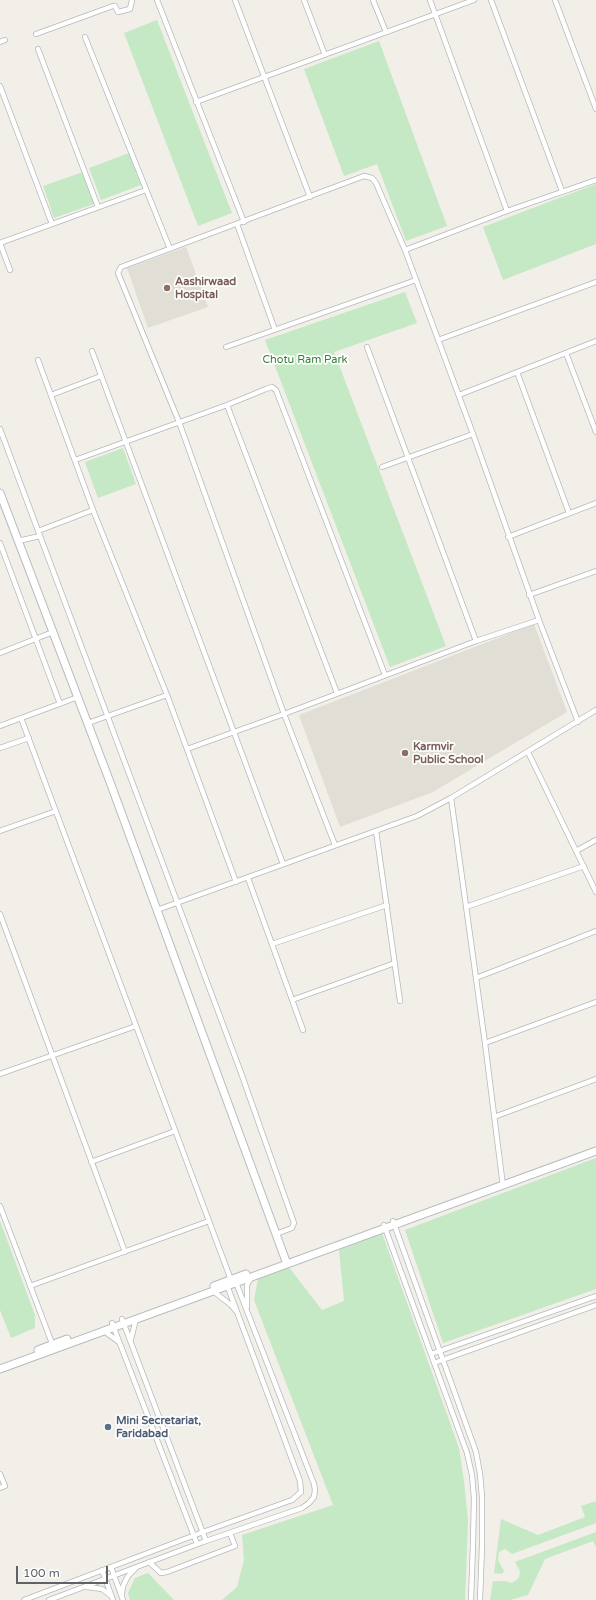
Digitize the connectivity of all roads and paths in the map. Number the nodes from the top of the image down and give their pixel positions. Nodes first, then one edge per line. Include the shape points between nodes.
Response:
1 (132, 0) edge
2 (157, 0) edge
3 (235, 0) edge
4 (304, 0) edge
5 (373, 0) edge
6 (430, 0) edge
7 (474, 0) edge
8 (491, 0) edge
9 (555, 0) edge
10 (435, 14) junction
11 (386, 32) junction
12 (36, 34) dead end
13 (85, 37) dead end
14 (38, 49) dead end
15 (325, 55) junction
16 (264, 77) junction
17 (0, 86) edge
18 (196, 102) junction
19 (596, 110) edge
20 (596, 180) edge
21 (146, 190) junction
22 (562, 191) junction
23 (310, 197) junction
24 (98, 207) junction
25 (507, 211) junction
26 (244, 222) junction
27 (52, 224) junction
28 (237, 224) junction
29 (0, 243) edge
30 (170, 249) junction
31 (405, 250) junction
32 (10, 270) dead end
33 (416, 280) junction
34 (596, 282) edge
35 (275, 330) junction
36 (438, 340) junction
37 (596, 341) edge
38 (367, 347) dead end
39 (226, 348) dead end
40 (92, 351) dead end
41 (566, 353) junction
42 (38, 360) dead end
43 (517, 372) junction
44 (101, 376) junction
45 (51, 395) junction
46 (459, 395) junction
47 (227, 405) junction
48 (178, 422) junction
49 (0, 429) edge
50 (596, 432) edge
51 (474, 434) junction
52 (126, 442) junction
53 (408, 458) junction
54 (75, 460) junction
55 (382, 467) dead end
56 (0, 493) edge
57 (596, 503) edge
58 (93, 510) junction
59 (569, 513) junction
60 (38, 531) junction
61 (40, 536) junction
62 (508, 537) junction
63 (18, 541) junction
64 (0, 543) edge
65 (596, 571) edge
66 (530, 595) junction
67 (539, 620) junction
68 (53, 632) junction
69 (36, 639) junction
70 (476, 641) junction
71 (0, 653) edge
72 (386, 676) junction
73 (336, 693) junction
74 (167, 695) junction
75 (78, 697) junction
76 (60, 704) junction
77 (596, 710) edge
78 (284, 714) junction
79 (108, 716) junction
80 (21, 718) junction
81 (578, 722) junction
82 (88, 724) junction
83 (0, 726) edge
84 (234, 732) junction
85 (29, 738) junction
86 (0, 748) edge
87 (187, 749) junction
88 (528, 752) junction
89 (451, 798) junction
90 (56, 811) junction
91 (376, 830) junction
92 (0, 831) edge
93 (596, 840) edge
94 (335, 845) junction
95 (576, 851) junction
96 (283, 864) junction
97 (584, 866) junction
98 (248, 878) junction
99 (236, 882) junction
100 (596, 892) edge
101 (177, 902) junction
102 (387, 904) junction
103 (466, 907) junction
104 (157, 910) junction
105 (0, 914) edge
106 (596, 931) edge
107 (272, 944) junction
108 (395, 963) junction
109 (476, 978) junction
110 (292, 1000) junction
111 (400, 1001) dead end
112 (596, 1002) edge
113 (136, 1026) junction
114 (303, 1030) dead end
115 (485, 1043) junction
116 (52, 1056) junction
117 (0, 1074) edge
118 (596, 1079) edge
119 (494, 1117) junction
120 (175, 1131) junction
121 (596, 1146) edge
122 (596, 1151) edge
123 (91, 1162) junction
124 (503, 1184) junction
125 (0, 1206) edge
126 (209, 1221) junction
127 (394, 1223) junction
128 (384, 1227) junction
129 (276, 1234) junction
130 (124, 1252) junction
131 (286, 1262) junction
132 (251, 1278) junction
133 (231, 1282) junction
134 (30, 1286) junction
135 (213, 1291) junction
136 (596, 1296) edge
137 (596, 1305) edge
138 (249, 1316) junction
139 (240, 1317) junction
140 (136, 1319) junction
141 (123, 1322) junction
142 (113, 1325) junction
143 (104, 1331) junction
144 (130, 1341) junction
145 (120, 1343) junction
146 (53, 1347) junction
147 (440, 1351) junction
148 (431, 1354) junction
149 (443, 1360) junction
150 (434, 1363) junction
151 (0, 1364) edge
152 (0, 1369) edge
153 (0, 1474) edge
154 (0, 1488) edge
155 (203, 1532) junction
156 (230, 1533) junction
157 (194, 1535) junction
158 (206, 1541) junction
159 (197, 1544) junction
160 (149, 1562) junction
161 (111, 1567) junction
162 (137, 1567) junction
163 (102, 1570) junction
164 (114, 1576) junction
165 (105, 1579) junction
166 (85, 1586) junction
167 (112, 1598) edge
168 (122, 1598) edge
169 (24, 1600) edge
170 (49, 1600) edge
171 (471, 1600) edge
172 (480, 1600) edge

1 - 12 street via 130,9 118,12 113,6
2 - 18 street
3 - 16 street
4 - 15 street
5 - 11 street
6 - 10 street
7 - 10 street
8 - 22 street
9 - 19 street
10 - 11 street
10 - 25 street
11 - 15 street
13 - 21 street
14 - 24 street
15 - 16 street
16 - 18 street
16 - 23 street
17 - 27 street
18 - 26 street
20 - 22 street
21 - 24 street
21 - 30 street
22 - 25 street
23 - 26 street
23 - 31 street via 364,176 372,178
24 - 27 street
25 - 31 street
26 - 28 street
27 - 29 street
28 - 30 street
28 - 35 street
29 - 32 street
30 - 48 street via 121,268 118,273
31 - 33 street
33 - 35 street
33 - 36 street
34 - 36 street
35 - 39 street
36 - 46 street
37 - 41 street
38 - 53 street
40 - 44 street
41 - 43 street
41 - 50 street
42 - 45 street
43 - 46 street
43 - 59 street
44 - 45 street
44 - 52 street
45 - 54 street
46 - 51 street
47 - 48 street
47 - 72 street via 272,387 278,392
47 - 73 street
48 - 52 street
48 - 78 street
49 - 60 street
51 - 53 street
51 - 62 street
52 - 54 street
52 - 84 street
53 - 55 street
53 - 70 street
54 - 58 street
56 - 63 street
57 - 59 street
58 - 60 street
58 - 74 street
59 - 62 street
60 - 61 street
61 - 63 street
61 - 79 street
62 - 66 street
63 - 68 street
64 - 69 street
65 - 66 street
66 - 67 street
67 - 70 street
67 - 81 street
68 - 69 street
68 - 75 street
69 - 71 street
69 - 76 street
70 - 72 street
72 - 73 street
73 - 78 street
74 - 79 street
74 - 87 street
75 - 76 street
75 - 82 street
76 - 80 street
77 - 81 street
78 - 84 street
78 - 94 street
79 - 82 street
79 - 101 street
80 - 83 street
80 - 85 street
81 - 88 street
82 - 104 street
84 - 87 street
84 - 96 street
85 - 86 street
85 - 90 street
87 - 99 street
88 - 89 street
88 - 95 street
89 - 91 street via 417,816
89 - 103 street
90 - 92 street
90 - 113 street
91 - 94 street
91 - 102 street
93 - 95 street
94 - 96 street
95 - 97 street
96 - 98 street
97 - 100 street
97 - 103 street
98 - 99 street
98 - 107 street
99 - 101 street
101 - 104 street
101 - 129 street via 294,1223 292,1228
102 - 107 street
102 - 108 street
103 - 109 street
104 - 129 street
105 - 116 street
106 - 109 street
107 - 110 street
108 - 110 street
108 - 111 street
109 - 115 street
110 - 114 street
112 - 115 street
113 - 116 street
113 - 120 street
115 - 119 street
116 - 117 street
116 - 123 street
118 - 119 street
119 - 124 street
120 - 123 street
120 - 126 street
121 - 124 street
122 - 124 street
123 - 130 street
124 - 127 street
125 - 134 street
126 - 130 street
126 - 133 street
127 - 128 street
127 - 147 street
128 - 131 street
128 - 148 street
129 - 131 street
130 - 134 street
131 - 132 street
131 - 133 street
132 - 133 street
132 - 138 street via 247,1285 246,1300
133 - 135 street
133 - 138 street
133 - 139 street
133 - 141 street
134 - 146 street
135 - 139 street via 231,1305
135 - 140 street
136 - 147 street
137 - 149 street
138 - 156 street via 315,1490 309,1504 302,1508
139 - 155 street via 300,1481 301,1492 292,1500
140 - 141 street
140 - 144 street
141 - 142 street
141 - 144 street
142 - 143 street
142 - 145 street
142 - 146 street
143 - 145 street
143 - 146 street
144 - 155 street
145 - 157 street
146 - 151 street
146 - 152 street
147 - 148 street
147 - 149 street
148 - 150 street
149 - 150 street
149 - 172 street via 476,1452 480,1474
150 - 171 street via 467,1453 472,1475 474,1513
153 - 154 street via 5,1486
155 - 157 street
155 - 158 street
156 - 158 street
156 - 160 street via 234,1546 167,1572 161,1573
157 - 159 street
157 - 161 street
158 - 159 street
159 - 160 street
160 - 162 street
161 - 163 street
161 - 164 street
162 - 164 street
162 - 168 street via 123,1586
163 - 165 street
163 - 169 street
164 - 165 street
164 - 168 street
165 - 166 street
165 - 167 street
166 - 167 street via 102,1589
166 - 170 street

